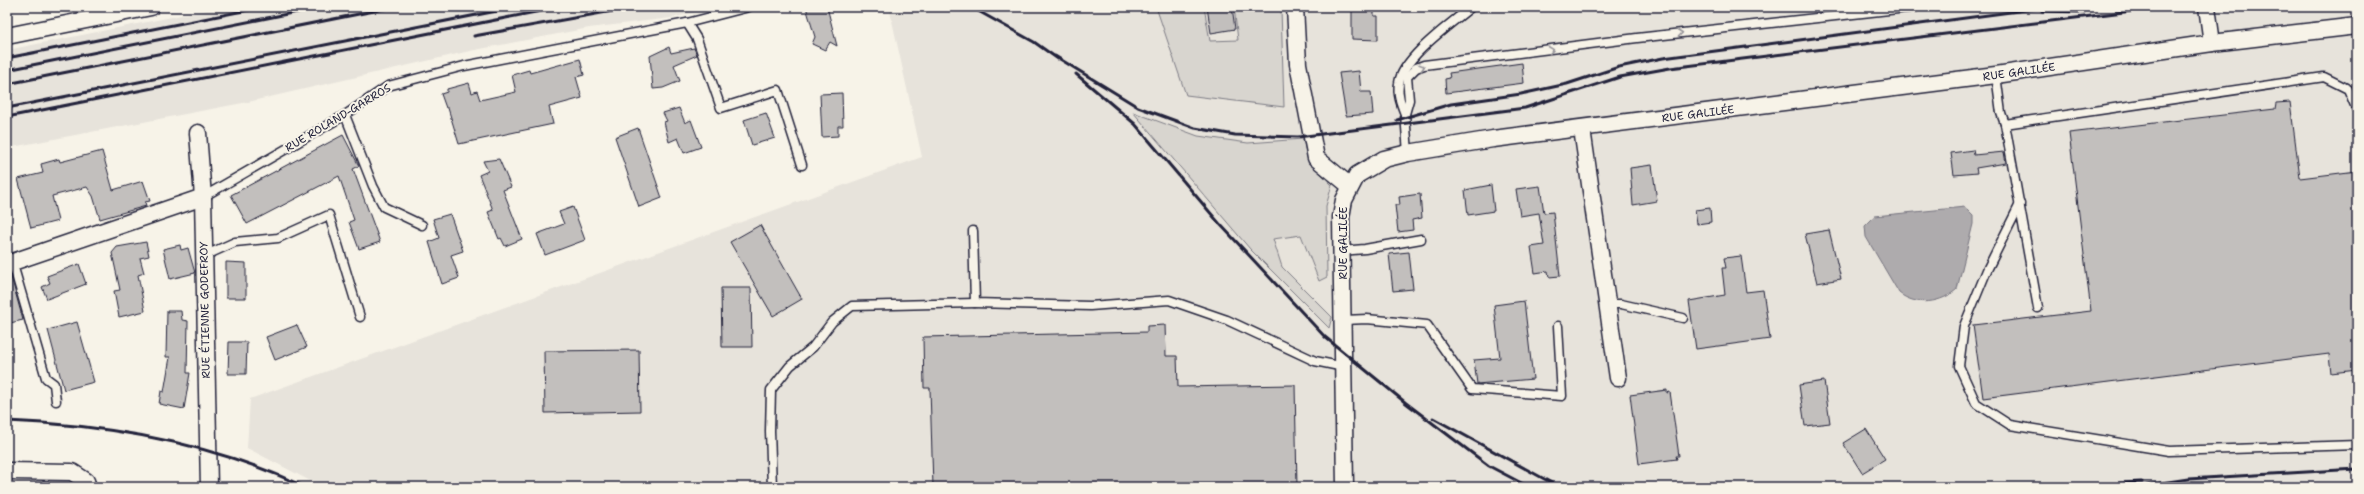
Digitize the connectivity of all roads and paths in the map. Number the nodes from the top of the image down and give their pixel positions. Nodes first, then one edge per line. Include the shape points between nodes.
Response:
1 (151, 7) edge
2 (749, 7) edge
3 (1295, 7) edge
4 (1471, 7) edge
5 (1916, 7) edge
6 (2207, 7) edge
7 (687, 23) junction
8 (2357, 26) edge
9 (7, 36) edge
10 (2212, 43) junction
11 (1996, 75) junction
12 (2357, 110) edge
13 (1405, 114) junction
14 (345, 115) junction
15 (2005, 124) junction
16 (1582, 129) junction
17 (198, 133) dead end
18 (1408, 153) junction
19 (802, 165) dead end
20 (1350, 186) junction
21 (203, 196) junction
22 (2020, 204) junction
23 (422, 225) dead end
24 (973, 231) dead end
25 (1421, 239) dead end
26 (1341, 251) junction
27 (204, 256) junction
28 (10, 263) edge
29 (975, 303) junction
30 (1607, 304) junction
31 (2038, 308) dead end
32 (360, 317) dead end
33 (1683, 318) dead end
34 (1344, 320) junction
35 (1558, 326) dead end
36 (1344, 367) junction
37 (1618, 378) dead end
38 (56, 401) dead end
39 (2357, 445) edge
40 (7, 471) edge
41 (88, 487) edge
42 (209, 487) edge
43 (772, 487) edge
44 (1345, 487) edge

1 - 9 street
2 - 7 lane, RUE ROLAND-GARROS
3 - 20 street via 1298,64 1316,158
4 - 13 lane via 1437,35 1404,70 1399,82 1400,102
13 -> 5 lane via 1409,100 1407,77 1416,68 1424,65
6 - 10 street
7 - 14 lane, RUE ROLAND-GARROS via 464,66 388,86
7 - 19 lane via 698,39 721,108 778,90
8 - 10 street, RUE GALILÉE
10 - 11 street, RUE GALILÉE
11 - 15 lane
11 - 16 street, RUE GALILÉE
12 - 15 lane via 2348,89 2324,77
13 - 18 lane
14 - 21 lane, RUE ROLAND-GARROS
14 - 23 lane via 384,208
15 - 22 lane
16 - 18 street, RUE GALILÉE via 1493,139
16 - 30 street
17 - 21 street, RUE ÉTIENNE GODEFROY
18 - 20 street, RUE GALILÉE via 1384,159 1357,175
20 - 26 street, RUE GALILÉE via 1341,217
21 - 27 street, RUE ÉTIENNE GODEFROY
21 - 28 street, RUE ROLAND-GARROS
22 - 31 lane
22 - 39 lane via 1987,270 1964,326 1959,366 1976,403 2010,425 2169,451
24 - 29 lane
25 - 26 lane
26 - 34 street, RUE GALILÉE
27 - 32 lane via 235,242 278,238 330,215
27 - 42 street, RUE ÉTIENNE GODEFROY
28 - 38 lane via 46,378 54,384
29 - 36 lane via 1090,306 1169,300 1227,320 1315,361
29 - 43 lane via 852,306 832,322 814,347 790,366 771,390
30 - 33 lane via 1621,304
30 - 37 street
34 - 35 lane via 1367,319 1427,325 1472,389 1562,396
34 - 36 street, RUE GALILÉE
36 - 44 street, RUE GALILÉE
40 - 41 street via 72,472 86,481

